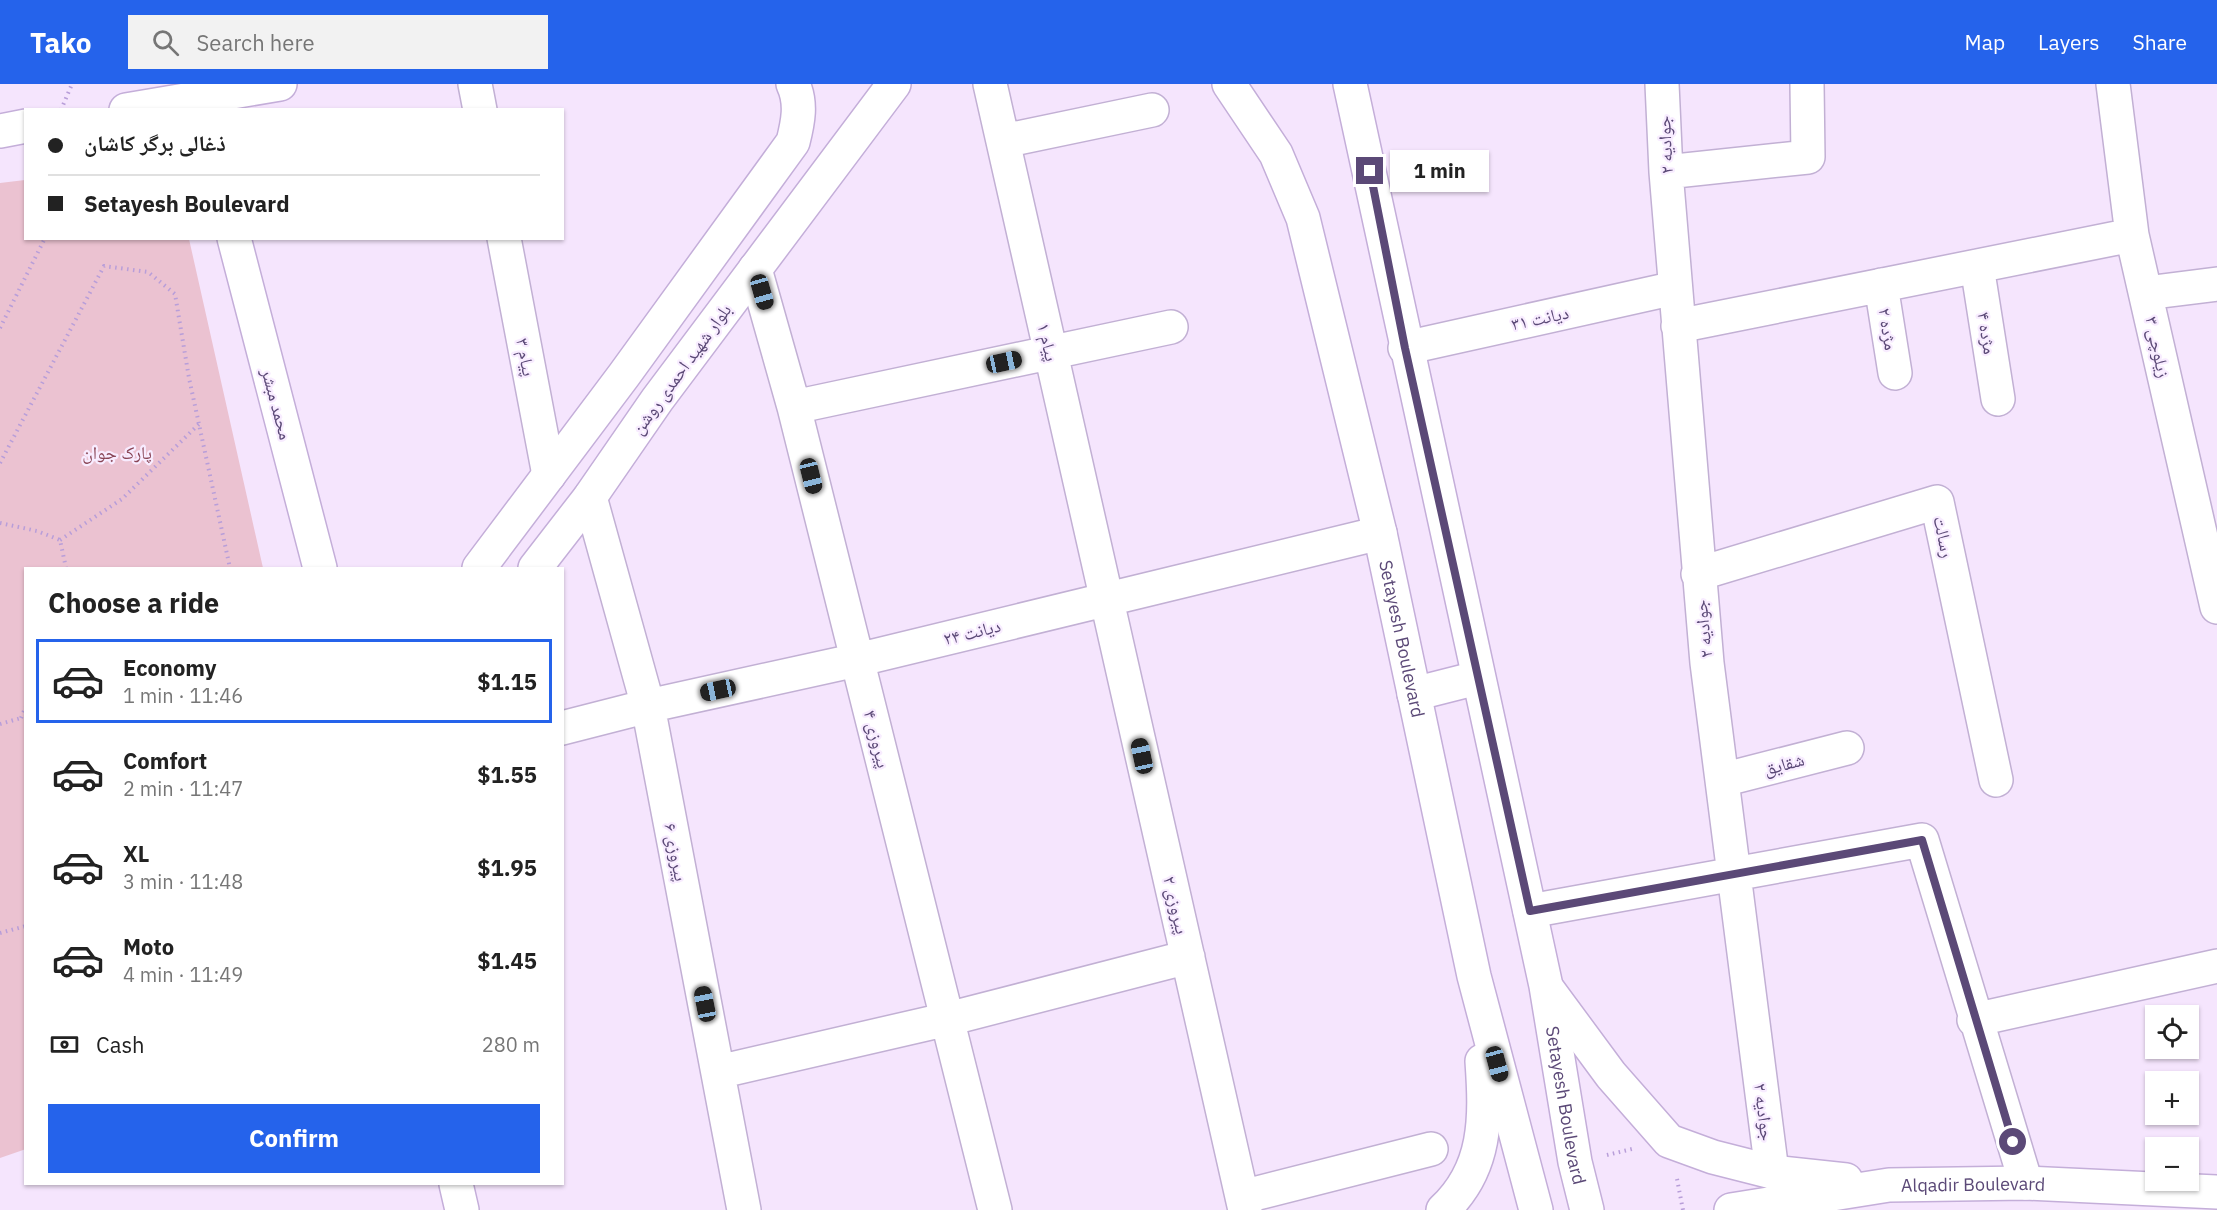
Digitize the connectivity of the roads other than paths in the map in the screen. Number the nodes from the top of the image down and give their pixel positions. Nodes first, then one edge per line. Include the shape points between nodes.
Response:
1 (280, 84) edge
2 (475, 84) edge
3 (793, 84) edge
4 (894, 84) edge
5 (990, 84) edge
6 (1229, 84) edge
7 (1350, 84) edge
8 (1662, 84) edge
9 (1807, 84) edge
10 (2113, 84) edge
11 (199, 104) edge
12 (150, 108) edge
13 (480, 108) edge
14 (1152, 110) dead end
15 (24, 126) edge
16 (0, 131) edge
17 (1003, 141) junction
18 (1666, 172) junction
19 (2132, 235) junction
20 (235, 240) edge
21 (504, 240) edge
22 (1977, 266) junction
23 (755, 269) junction
24 (2217, 284) edge
25 (1881, 285) junction
26 (1675, 288) junction
27 (2146, 293) junction
28 (1678, 326) junction
29 (1171, 327) dead end
30 (1405, 348) junction
31 (1051, 352) junction
32 (1895, 373) dead end
33 (624, 375) junction
34 (1998, 399) dead end
35 (657, 400) junction
36 (794, 407) junction
37 (549, 475) junction
38 (590, 497) junction
39 (1380, 533) junction
40 (320, 567) edge
41 (480, 567) edge
42 (536, 567) edge
43 (1698, 574) junction
44 (1107, 599) junction
45 (2217, 607) edge
46 (857, 660) junction
47 (1477, 678) junction
48 (1414, 694) junction
49 (648, 706) junction
50 (564, 727) edge
51 (1846, 747) dead end
52 (1722, 780) junction
53 (1996, 780) dead end
54 (1734, 873) junction
55 (1530, 911) junction
56 (1188, 957) junction
57 (2217, 966) edge
58 (1474, 976) junction
59 (1546, 986) junction
60 (948, 1019) junction
61 (1974, 1020) junction
62 (718, 1072) junction
63 (1431, 1149) dead end
64 (1772, 1172) junction
65 (2026, 1183) junction
66 (456, 1185) edge
67 (1889, 1185) junction
68 (2217, 1192) edge
69 (1244, 1204) edge
70 (462, 1210) edge
71 (744, 1210) edge
72 (995, 1210) edge
73 (1443, 1210) edge
74 (1536, 1210) edge
75 (1587, 1210) edge
76 (1731, 1210) edge

1 - 11 street
2 - 13 street
3 - 33 street via 798,103 794,142
4 - 23 street, بلوار شهید احمدی روشن
5 - 17 street, پیام ۱
6 - 39 street, Setayesh Boulevard via 1276,154 1303,218
7 - 30 street, Setayesh Boulevard
8 - 18 street, جوادیه ۲
9 - 18 street via 1808,157
10 - 19 street, زیلوچی ۳
11 - 12 street
14 - 17 street
15 - 16 street
17 - 31 street, پیام ۱
18 - 26 street, جوادیه ۲
19 - 22 street
19 - 27 street, زیلوچی ۳
20 - 40 street, محمد مبشر
21 - 37 street, پیام ۳
22 - 25 street
22 - 34 street, مژده ۴
23 - 35 street, بلوار شهید احمدی روشن
23 - 36 street, پیروزی ۴
24 - 27 street
25 - 28 street
25 - 32 street, مژده ۲
26 - 28 street, جوادیه ۲
26 - 30 street, دیانت ۳۱
27 - 45 street, زیلوچی ۳
28 - 43 street, جوادیه ۲
29 - 31 street
30 - 47 street, Setayesh Boulevard
31 - 36 street
31 - 44 street, پیام ۱
33 - 35 street
33 - 37 street
35 - 38 street, بلوار شهید احمدی روشن
36 - 46 street, پیروزی ۴
37 - 41 street
38 - 42 street, بلوار شهید احمدی روشن
38 - 49 street, پیروزی ۶
39 - 44 street, دیانت ۲۴
39 - 48 street, Setayesh Boulevard
43 - 52 street, جوادیه ۲
43 - 53 street, رسالت via 1937,502
44 - 46 street, دیانت ۲۴
44 - 56 street, پیروزی ۲
46 - 49 street, دیانت ۲۴
46 - 60 street, پیروزی ۴
47 - 48 street
47 - 55 street, Setayesh Boulevard
48 - 58 street, Setayesh Boulevard
49 - 50 street, دیانت ۲۴
49 - 62 street, پیروزی ۶
51 - 52 street, شقایق
52 - 54 street, جوادیه ۲
54 - 55 street
54 - 61 street via 1922,840
54 - 64 street, جوادیه ۲
55 - 59 street, Setayesh Boulevard
56 - 60 street
56 - 69 street, پیروزی ۲
57 - 61 street
58 - 73 street via 1485,1104 1479,1153 1461,1193
58 - 74 street, Setayesh Boulevard
59 - 64 street via 1611,1075 1668,1141
59 - 75 street, Setayesh Boulevard via 1575,1162
60 - 62 street
60 - 72 street, پیروزی ۴
61 - 65 street
62 - 71 street, پیروزی ۶
63 - 69 street
64 - 67 street
65 - 67 street, Alqadir Boulevard
65 - 68 street, Alqadir Boulevard
66 - 70 street
67 - 76 street, Alqadir Boulevard

